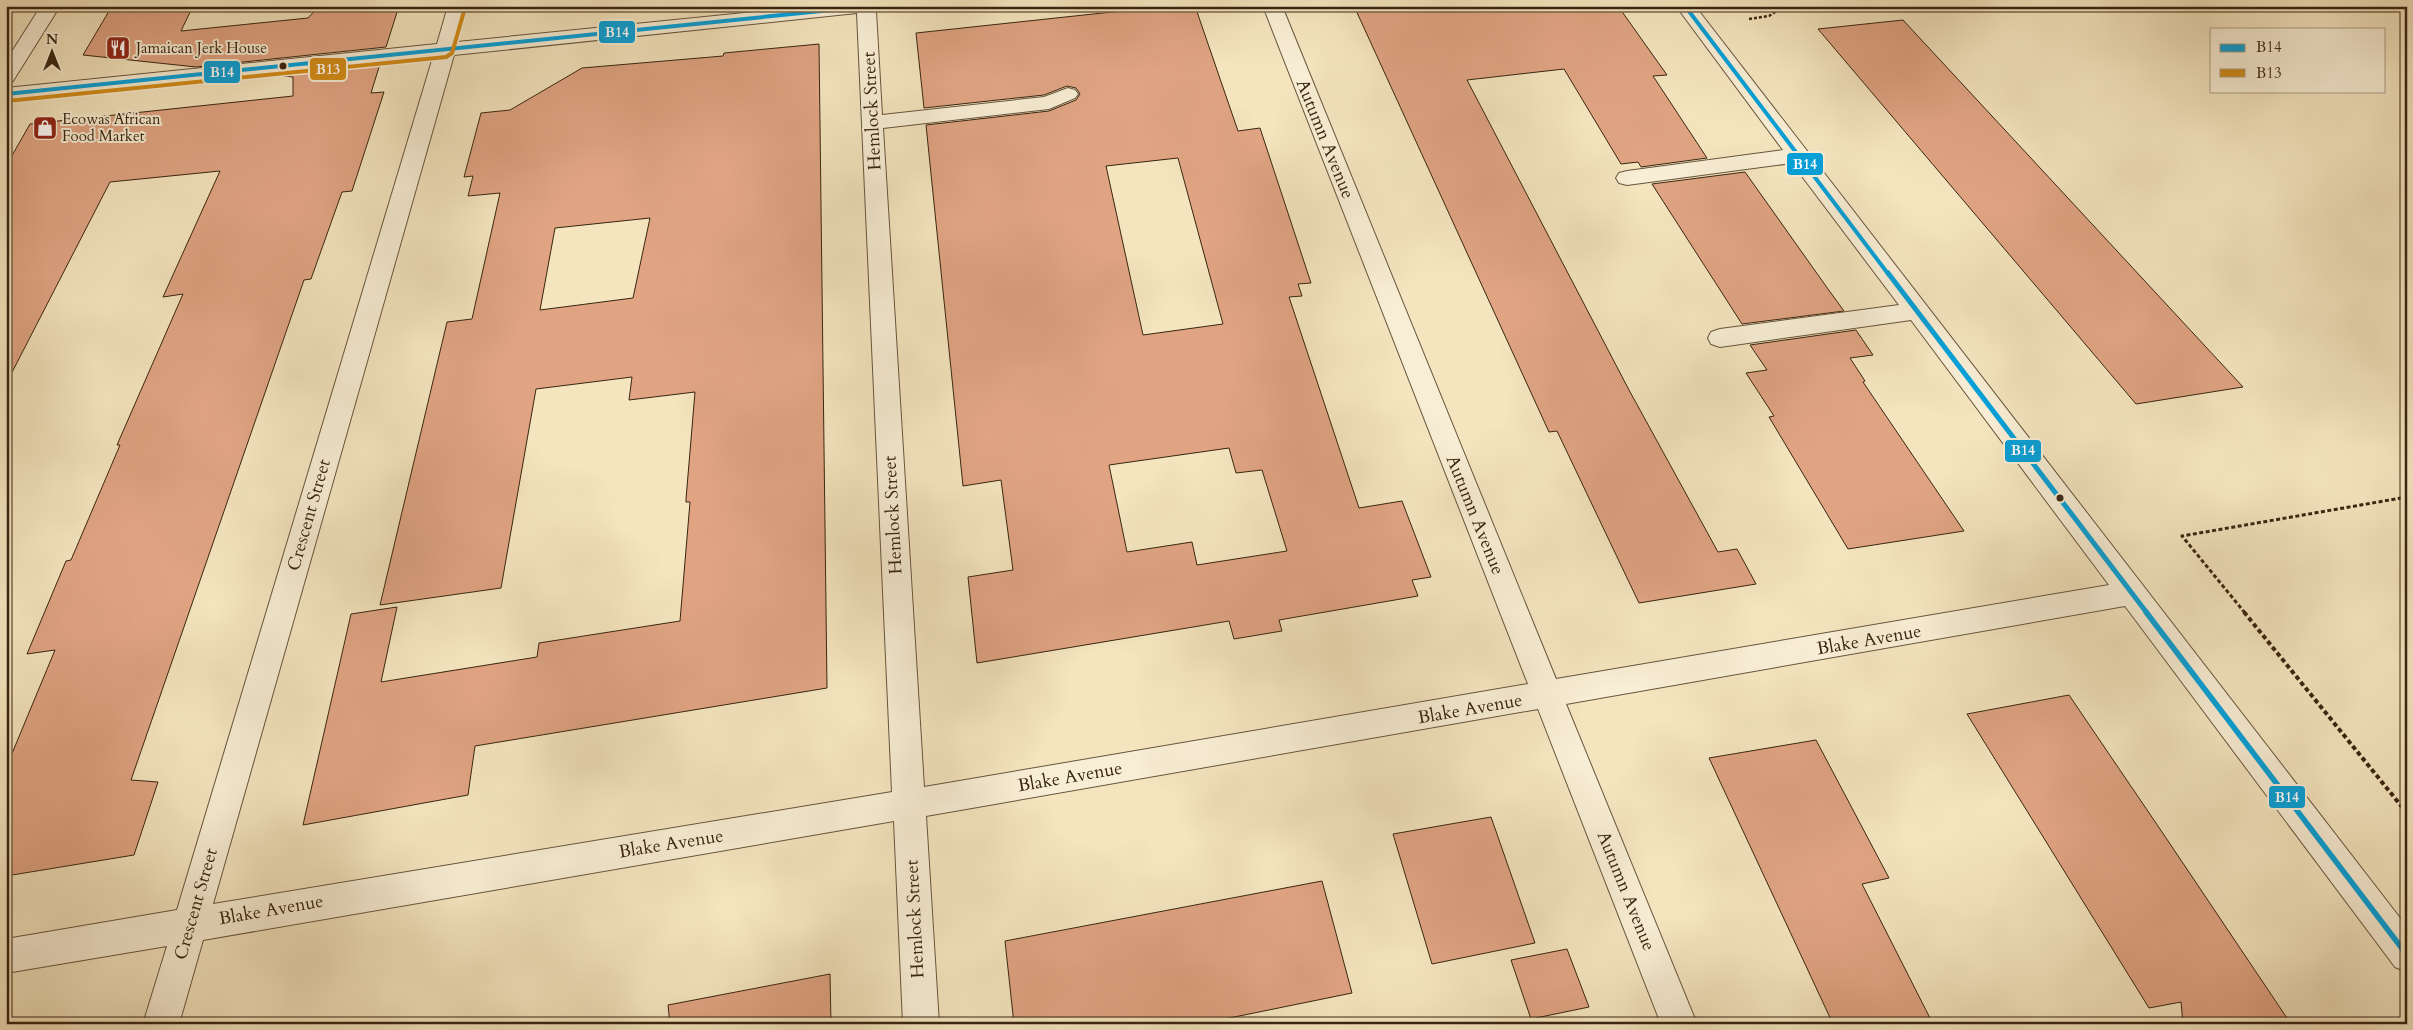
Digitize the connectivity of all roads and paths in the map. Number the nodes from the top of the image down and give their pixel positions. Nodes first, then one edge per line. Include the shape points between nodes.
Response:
1 (51, 6) edge
2 (458, 6) edge
3 (873, 6) edge
4 (1272, 6) edge
5 (1685, 6) edge
6 (1784, 6) edge
7 (866, 7) edge
8 (1749, 19) dead end
9 (444, 50) junction
10 (6, 76) edge
11 (6, 94) edge
12 (1068, 94) dead end
13 (872, 123) junction
14 (1799, 155) junction
15 (1627, 178) dead end
16 (1918, 311) junction
17 (1720, 338) dead end
18 (2407, 497) edge
19 (2134, 594) junction
20 (1547, 695) junction
21 (909, 804) junction
22 (2407, 813) edge
23 (190, 924) junction
24 (2407, 955) edge
25 (6, 956) edge
26 (161, 1024) edge
27 (921, 1024) edge
28 (1679, 1024) edge

1 - 10 street
2 - 9 street, Crescent Street
3 - 7 street
4 - 20 street, Autumn Avenue
5 - 14 street
6 - 8 path via 1769,16
7 - 9 street
7 - 13 street, Hemlock Street
9 - 11 street
9 - 23 street, Crescent Street
12 - 13 street via 1049,103
13 - 21 street, Hemlock Street
14 - 15 street
14 - 16 street
16 - 17 street
16 - 19 street
18 - 22 path via 2182,536
19 - 20 street, Blake Avenue
19 - 24 street
20 - 21 street, Blake Avenue
20 - 28 street, Autumn Avenue
21 - 23 street, Blake Avenue
21 - 27 street, Hemlock Street
23 - 25 street, Blake Avenue
23 - 26 street, Crescent Street

